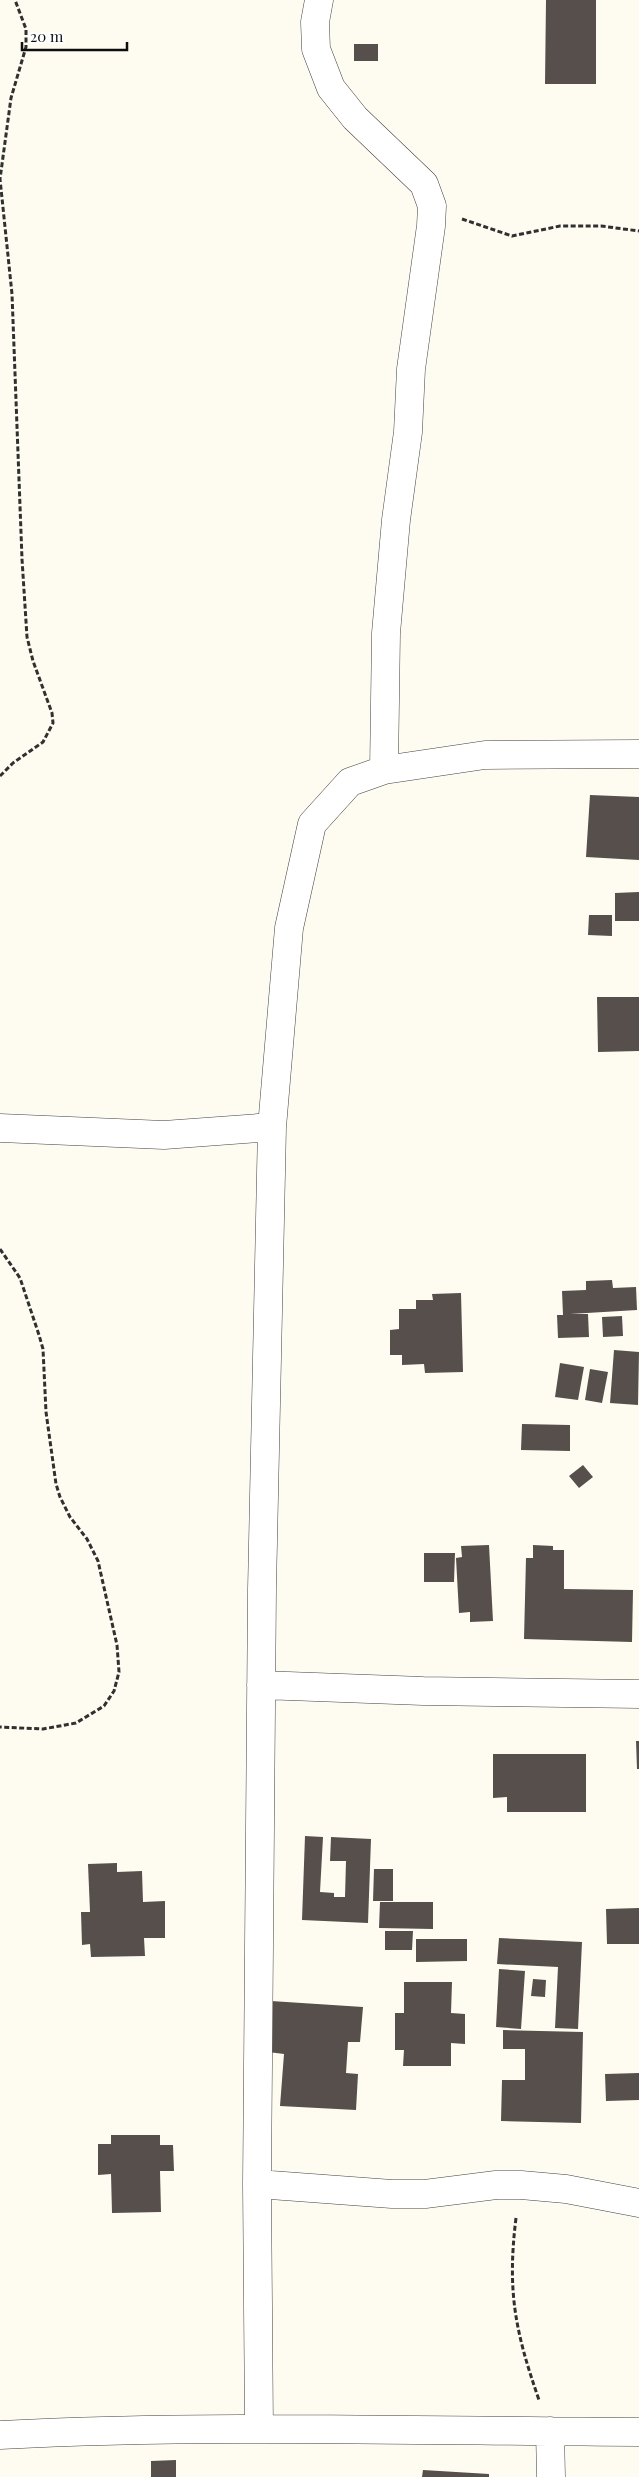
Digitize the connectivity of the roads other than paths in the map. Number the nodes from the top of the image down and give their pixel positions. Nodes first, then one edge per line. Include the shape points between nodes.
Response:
1 (319, 0) edge
2 (639, 754) edge
3 (384, 770) junction
4 (272, 1127) junction
5 (0, 1128) edge
6 (261, 1685) junction
7 (639, 1694) edge
8 (257, 2184) junction
9 (639, 2203) edge
10 (259, 2428) junction
11 (550, 2432) junction
12 (639, 2432) edge
13 (0, 2434) edge
14 (550, 2477) edge

1 - 3 street via 315,22 316,49 331,88 356,118 424,184 432,206 411,369 408,432 386,633
2 - 3 street via 485,754
3 - 4 street via 350,782 312,824 289,928
4 - 5 street via 164,1135
4 - 6 street
6 - 7 street
6 - 8 street
8 - 9 street via 392,2194 521,2185 566,2189
8 - 10 street
10 - 11 street
10 - 13 street
11 - 12 street
11 - 14 street

